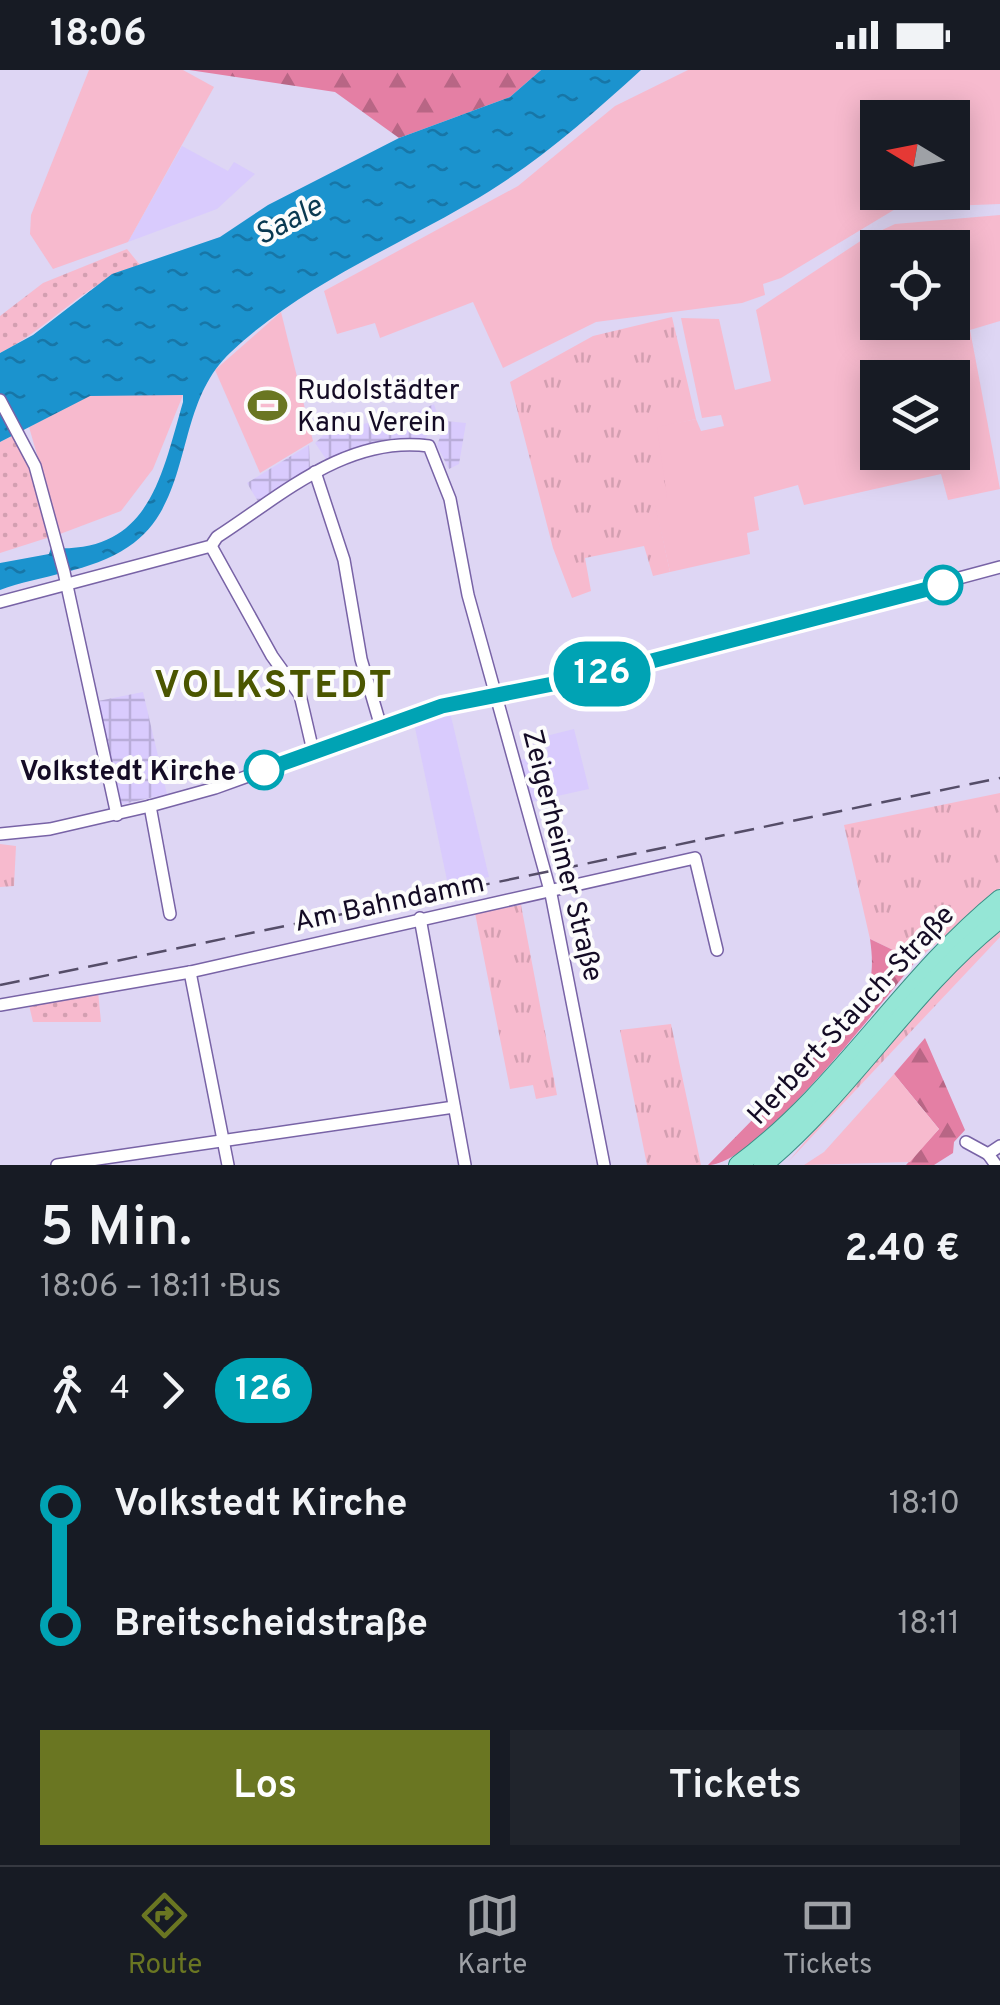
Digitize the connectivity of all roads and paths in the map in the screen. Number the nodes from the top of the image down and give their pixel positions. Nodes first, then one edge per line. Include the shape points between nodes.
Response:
1 (0, 400) edge
2 (316, 472) junction
3 (211, 546) junction
4 (1000, 567) edge
5 (65, 578) junction
6 (0, 602) edge
7 (499, 695) junction
8 (381, 726) junction
9 (313, 752) junction
10 (150, 806) junction
11 (116, 815) junction
12 (0, 834) edge
13 (551, 894) junction
14 (1000, 899) edge
15 (170, 914) dead end
16 (420, 918) junction
17 (1000, 919) edge
18 (717, 950) dead end
19 (190, 972) junction
20 (0, 1005) edge
21 (454, 1107) junction
22 (966, 1142) dead end
23 (223, 1143) junction
24 (1000, 1146) edge
25 (992, 1160) edge
26 (57, 1165) edge
27 (228, 1165) edge
28 (465, 1165) edge
29 (604, 1165) edge
30 (738, 1165) edge
31 (763, 1165) edge

1 - 5 street via 36,466
2 - 3 street
2 - 7 street, Zeigerheimer Straße via 380,447 430,446 450,499 468,595
2 - 8 street via 344,560 360,659
3 - 5 street
3 - 9 street via 300,695
4 - 7 street via 606,673
5 - 6 street
5 - 11 street
7 - 8 street
7 - 13 street, Zeigerheimer Straße
8 - 9 street
9 - 10 street
10 - 11 street
10 - 15 street
11 - 12 street
13 - 16 street, Am Bahndamm
13 - 18 street, Am Bahndamm via 695,858
13 - 29 street, Zeigerheimer Straße
14 - 30 main road, Herbert-Stauch-Straße via 934,958 790,1123
16 - 19 street, Am Bahndamm
16 - 21 street
17 - 31 main road, Herbert-Stauch-Straße via 951,962 817,1116
19 - 20 street, Am Bahndamm
19 - 23 street
21 - 23 street
21 - 28 street
22 - 25 street
23 - 26 street
23 - 27 street
24 - 25 street

